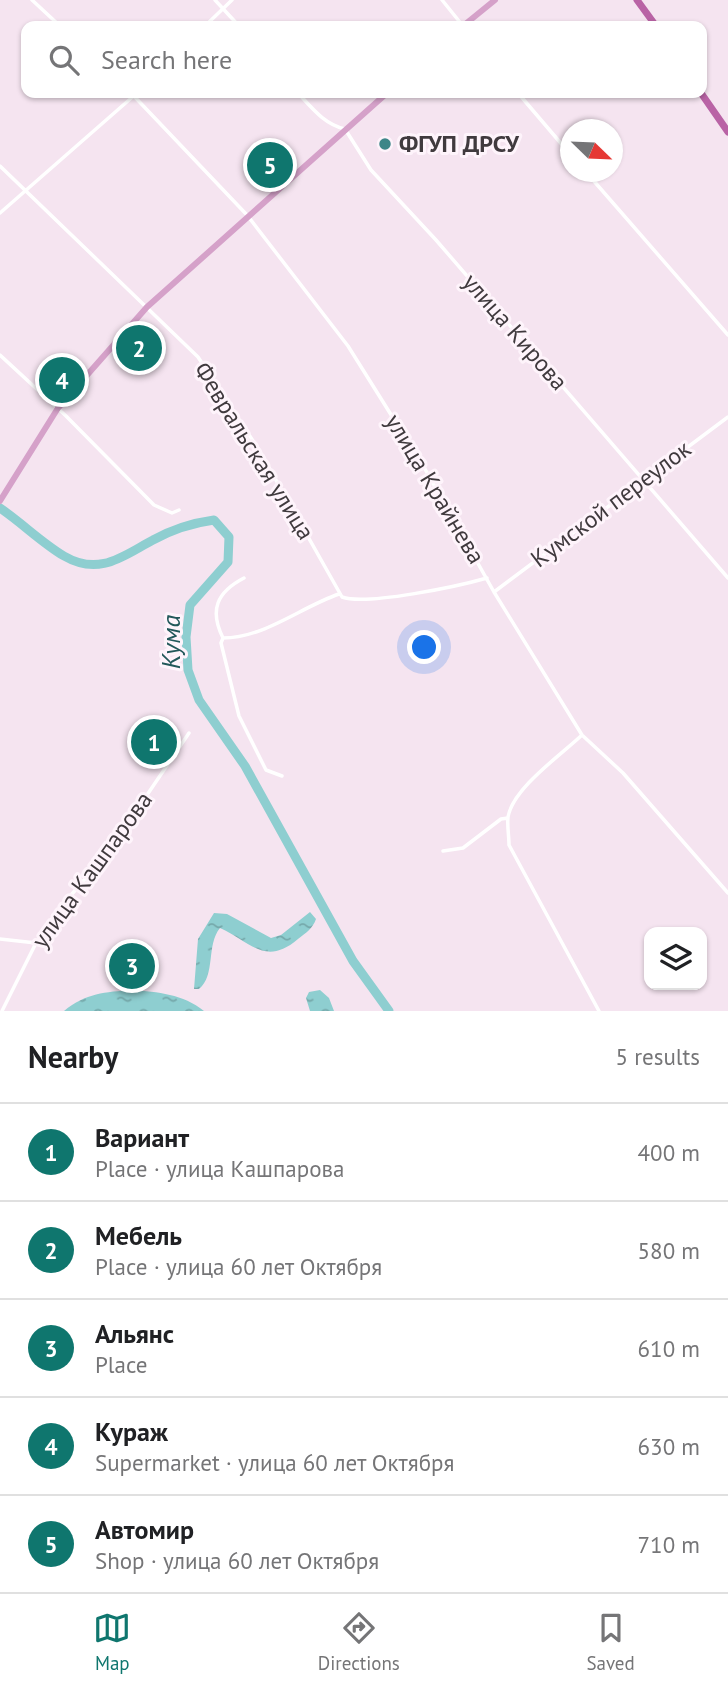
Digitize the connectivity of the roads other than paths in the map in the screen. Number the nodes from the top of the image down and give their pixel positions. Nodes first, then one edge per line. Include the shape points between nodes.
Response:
1 (32, 0) edge
2 (215, 0) edge
3 (232, 0) edge
4 (442, 0) edge
5 (495, 0) edge
6 (637, 0) edge
7 (223, 9) junction
8 (55, 21) edge
9 (210, 21) edge
10 (234, 21) edge
11 (459, 21) edge
12 (469, 21) edge
13 (652, 21) edge
14 (130, 98) edge
15 (138, 98) edge
16 (303, 98) edge
17 (381, 98) edge
18 (521, 98) edge
19 (704, 98) edge
20 (345, 129) junction
21 (728, 132) edge
22 (560, 142) edge
23 (0, 166) edge
24 (595, 182) edge
25 (26, 190) junction
26 (0, 213) edge
27 (247, 215) junction
28 (147, 307) junction
29 (728, 335) edge
30 (0, 355) edge
31 (58, 408) junction
32 (728, 417) edge
33 (643, 481) junction
34 (0, 501) edge
35 (179, 510) dead end
36 (244, 578) dead end
37 (487, 578) junction
38 (728, 578) edge
39 (494, 592) junction
40 (339, 594) junction
41 (223, 638) junction
42 (189, 733) dead end
43 (582, 735) junction
44 (282, 776) dead end
45 (508, 818) junction
46 (443, 851) dead end
47 (728, 893) edge
48 (0, 940) edge
49 (36, 943) junction
50 (2, 1011) edge
51 (599, 1011) edge

1 - 8 street
2 - 7 street
3 - 7 street
4 - 11 street
5 - 12 main road
6 - 13 highway
7 - 9 street
7 - 10 street
14 - 25 street
15 - 27 street, улица Крайнева
16 - 20 street, улица Кирова via 318,115
17 - 20 main road
18 - 22 street
19 - 21 highway
20 - 27 main road
20 - 33 street, улица Кирова via 371,170
23 - 25 street, Февральская улица
24 - 29 street
25 - 26 street
25 - 28 street, Февральская улица
27 - 28 main road
27 - 37 street, улица Крайнева via 348,346
28 - 31 main road
28 - 40 street, Февральская улица via 198,357 259,450
30 - 31 street
31 - 34 main road
31 - 35 street via 154,505 172,513
32 - 33 street, Кумской переулок
33 - 38 street, улица Кирова
33 - 39 street, Кумской переулок
36 - 41 street via 218,598 216,623
37 - 39 street, улица Крайнева
37 - 40 street, Февральская улица via 456,587 345,598
39 - 43 street, улица Крайнева
40 - 41 street via 245,636
41 - 44 street via 239,716 266,770
42 - 49 street, улица Кашпарова via 107,854 57,911
43 - 45 street via 524,788
43 - 47 street, улица Крайнева via 623,773
45 - 46 street via 463,848
45 - 51 street via 509,845
48 - 49 street
49 - 50 street, улица Кашпарова

